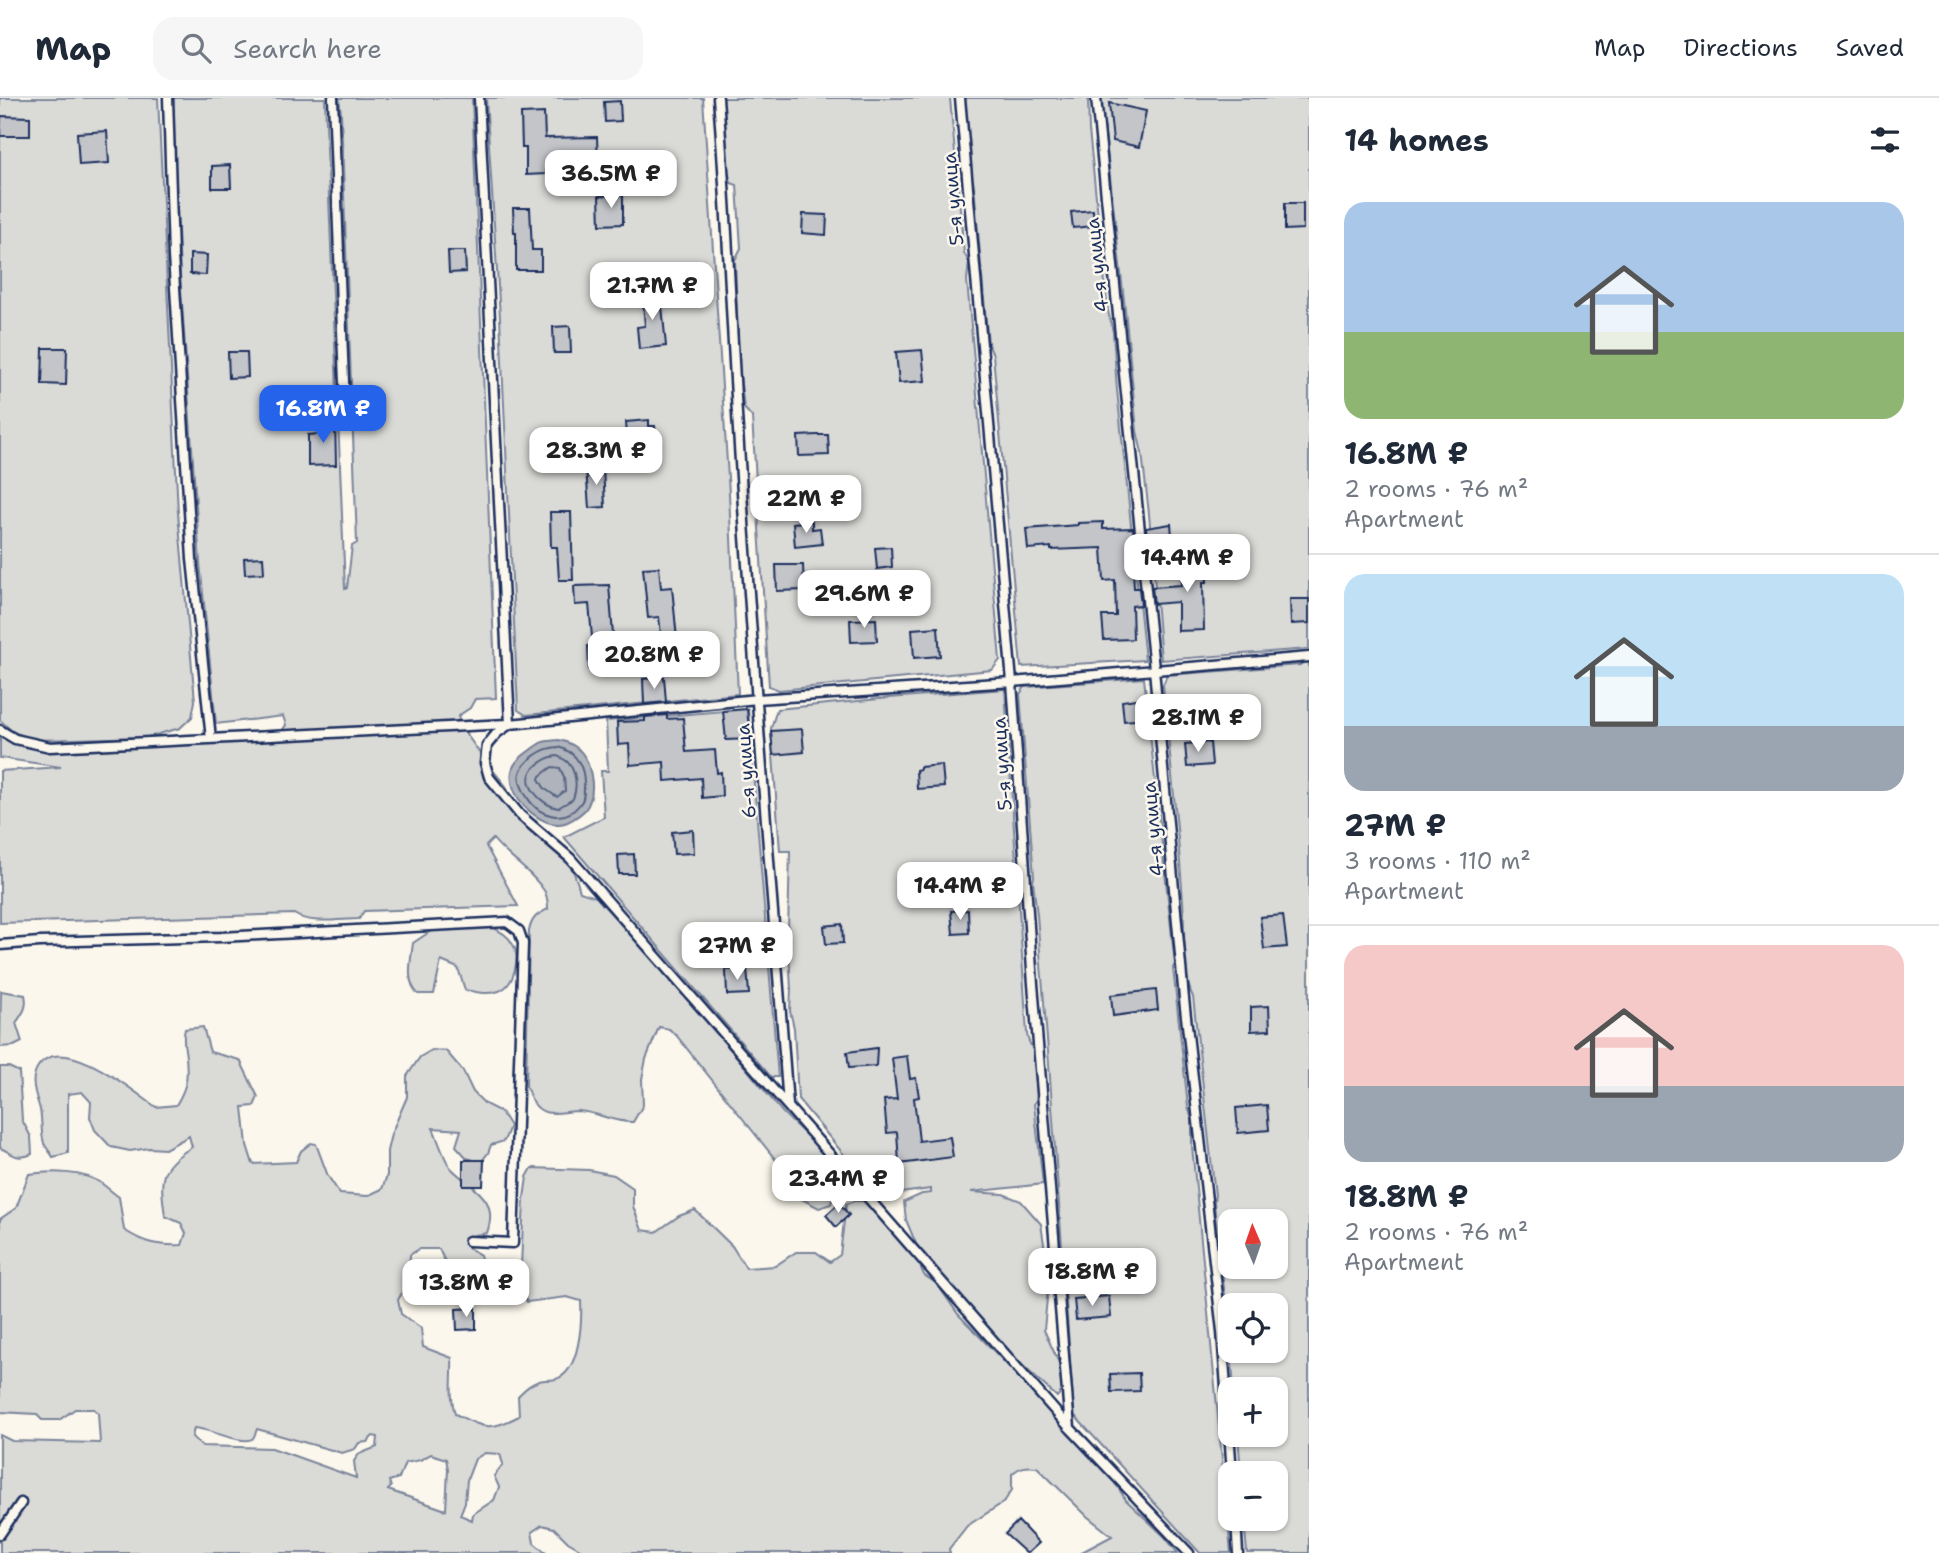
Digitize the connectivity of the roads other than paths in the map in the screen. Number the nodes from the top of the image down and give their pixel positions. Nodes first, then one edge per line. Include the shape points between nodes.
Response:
1 (168, 98) edge
2 (333, 98) edge
3 (479, 98) edge
4 (718, 98) edge
5 (960, 98) edge
6 (1096, 98) edge
7 (345, 408) dead end
8 (1309, 657) edge
9 (1154, 669) junction
10 (1012, 682) junction
11 (757, 699) junction
12 (510, 724) junction
13 (0, 730) edge
14 (211, 739) junction
15 (0, 945) edge
16 (788, 1105) junction
17 (469, 1241) dead end
18 (1069, 1428) junction
19 (1231, 1461) edge
20 (21, 1503) dead end
21 (1237, 1531) edge
22 (0, 1534) edge
23 (1189, 1553) edge
24 (1238, 1553) edge

1 - 14 lane via 191,545
2 - 7 lane
3 - 12 lane
4 - 11 lane, 6-я улица
5 - 10 lane, 5-я улица
6 - 9 lane, 4-я улица
8 - 9 lane
9 - 10 lane
9 - 19 lane, 4-я улица via 1184,999 1222,1331
10 - 11 lane
10 - 18 lane, 5-я улица
11 - 12 lane
11 - 16 lane, 6-я улица
12 - 14 lane
12 - 16 lane via 487,745 489,777 520,815 570,858
13 - 14 lane via 15,739 50,747
15 - 17 lane via 507,922 519,930 523,943 513,1243
16 - 18 lane
18 - 23 lane
20 - 22 lane
21 - 24 lane

